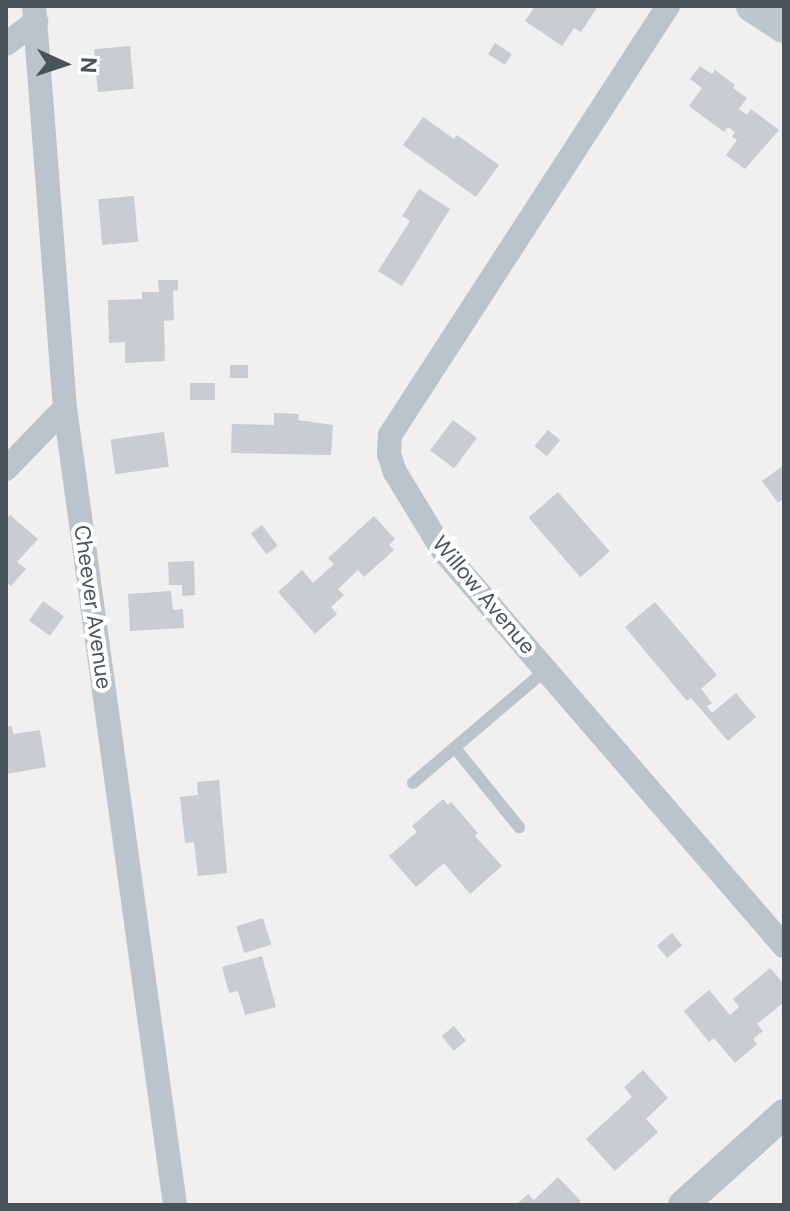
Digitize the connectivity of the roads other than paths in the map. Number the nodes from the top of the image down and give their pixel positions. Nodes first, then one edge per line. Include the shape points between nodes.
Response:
1 (668, 6) edge
2 (753, 6) edge
3 (35, 14) edge
4 (784, 26) edge
5 (6, 44) edge
6 (65, 408) junction
7 (6, 469) edge
8 (546, 670) junction
9 (455, 748) junction
10 (413, 783) dead end
11 (519, 827) dead end
12 (784, 946) edge
13 (781, 1124) edge
14 (175, 1205) edge
15 (683, 1205) edge

1 - 8 street, Willow Avenue via 390,435 395,472 443,551
2 - 4 main road
3 - 5 street
3 - 6 street, Cheever Avenue
6 - 7 street
6 - 14 street, Cheever Avenue
8 - 9 lane
8 - 12 street, Willow Avenue
9 - 10 lane
9 - 11 lane
13 - 15 street

